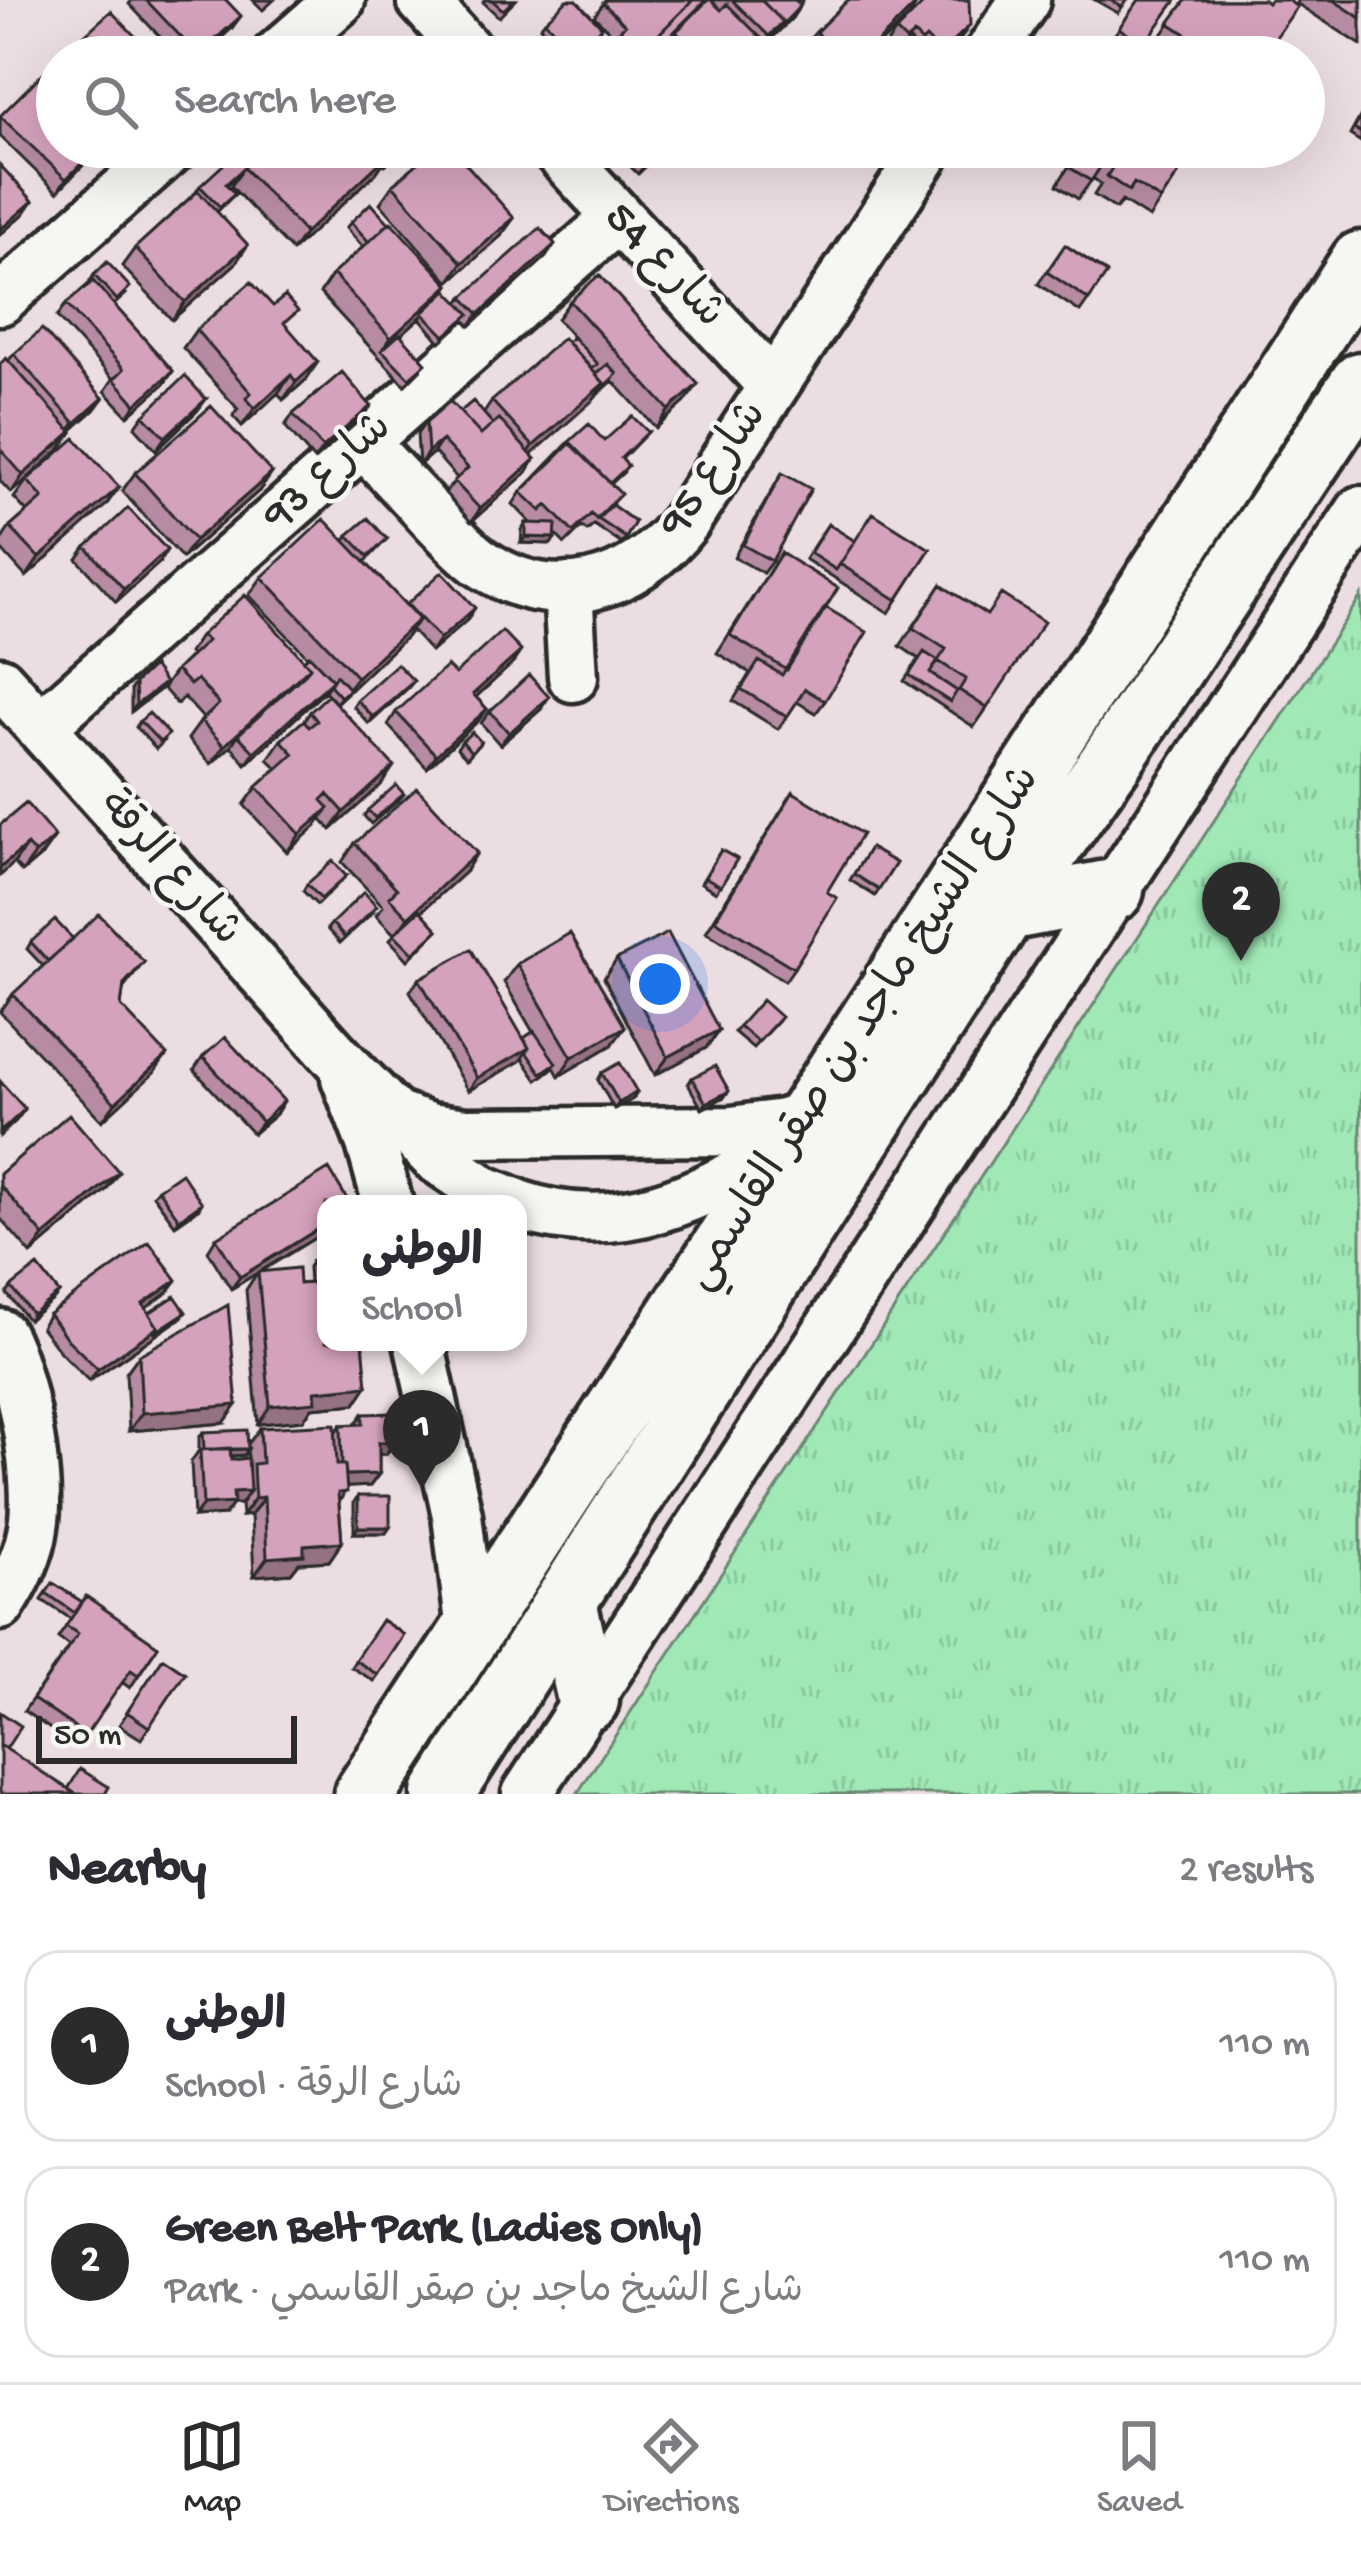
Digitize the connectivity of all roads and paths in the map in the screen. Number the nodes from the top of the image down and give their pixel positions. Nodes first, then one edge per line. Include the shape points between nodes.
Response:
1 (340, 0) edge
2 (422, 0) edge
3 (299, 36) edge
4 (454, 36) edge
5 (149, 168) edge
6 (573, 168) edge
7 (914, 168) edge
8 (617, 218) junction
9 (1361, 262) edge
10 (0, 300) edge
11 (1361, 383) edge
12 (773, 386) junction
13 (363, 442) junction
14 (1361, 511) edge
15 (568, 588) junction
16 (1114, 644) junction
17 (573, 677) dead end
18 (0, 682) edge
19 (40, 727) junction
20 (1110, 763) junction
21 (1113, 890) junction
22 (1006, 910) junction
23 (337, 1057) junction
24 (394, 1116) junction
25 (800, 1130) junction
26 (385, 1195) edge
27 (495, 1195) edge
28 (527, 1207) edge
29 (0, 1334) edge
30 (421, 1351) edge
31 (566, 1602) junction
32 (0, 1604) edge
33 (471, 1631) junction
34 (588, 1700) junction
35 (365, 1794) edge
36 (442, 1794) edge
37 (527, 1794) edge

1 - 3 street
2 - 4 street
5 - 10 street
6 - 8 street, شارع 54
7 - 12 street, شارع 95
8 - 12 street, شارع 54
8 - 13 street, شارع 93
9 - 16 main road, شارع الشيخ ماجد بن صقر القاسمي
11 - 20 main road, شارع الشيخ ماجد بن صقر القاسمي
12 - 15 street, شارع 95 via 670,541 635,570
13 - 15 street, شارع 95 via 484,565 524,583
13 - 19 street, شارع 93
14 - 21 street
15 - 17 street
16 - 20 main road via 1135,641 1145,659 1111,723
16 - 25 main road, شارع الشيخ ماجد بن صقر القاسمي
18 - 19 street, شارع الرقة
19 - 23 street, شارع الرقة
20 - 22 main road, شارع الشيخ ماجد بن صقر القاسمي
21 - 22 main road
21 - 34 street
22 - 31 main road, شارع الشيخ ماجد بن صقر القاسمي
23 - 24 street, شارع الرقة
23 - 26 street, شارع الرقة
24 - 25 street via 466,1133 783,1124
24 - 27 street, شارع الرقة via 436,1158
25 - 28 street, شارع الرقة via 721,1184 655,1210 592,1219
25 - 33 main road, شارع الشيخ ماجد بن صقر القاسمي
29 - 32 street via 20,1387 35,1503 29,1547
30 - 33 street via 457,1516
31 - 34 main road
31 - 36 main road, شارع الشيخ ماجد بن صقر القاسمي
33 - 35 main road, شارع الشيخ ماجد بن صقر القاسمي
34 - 37 street

